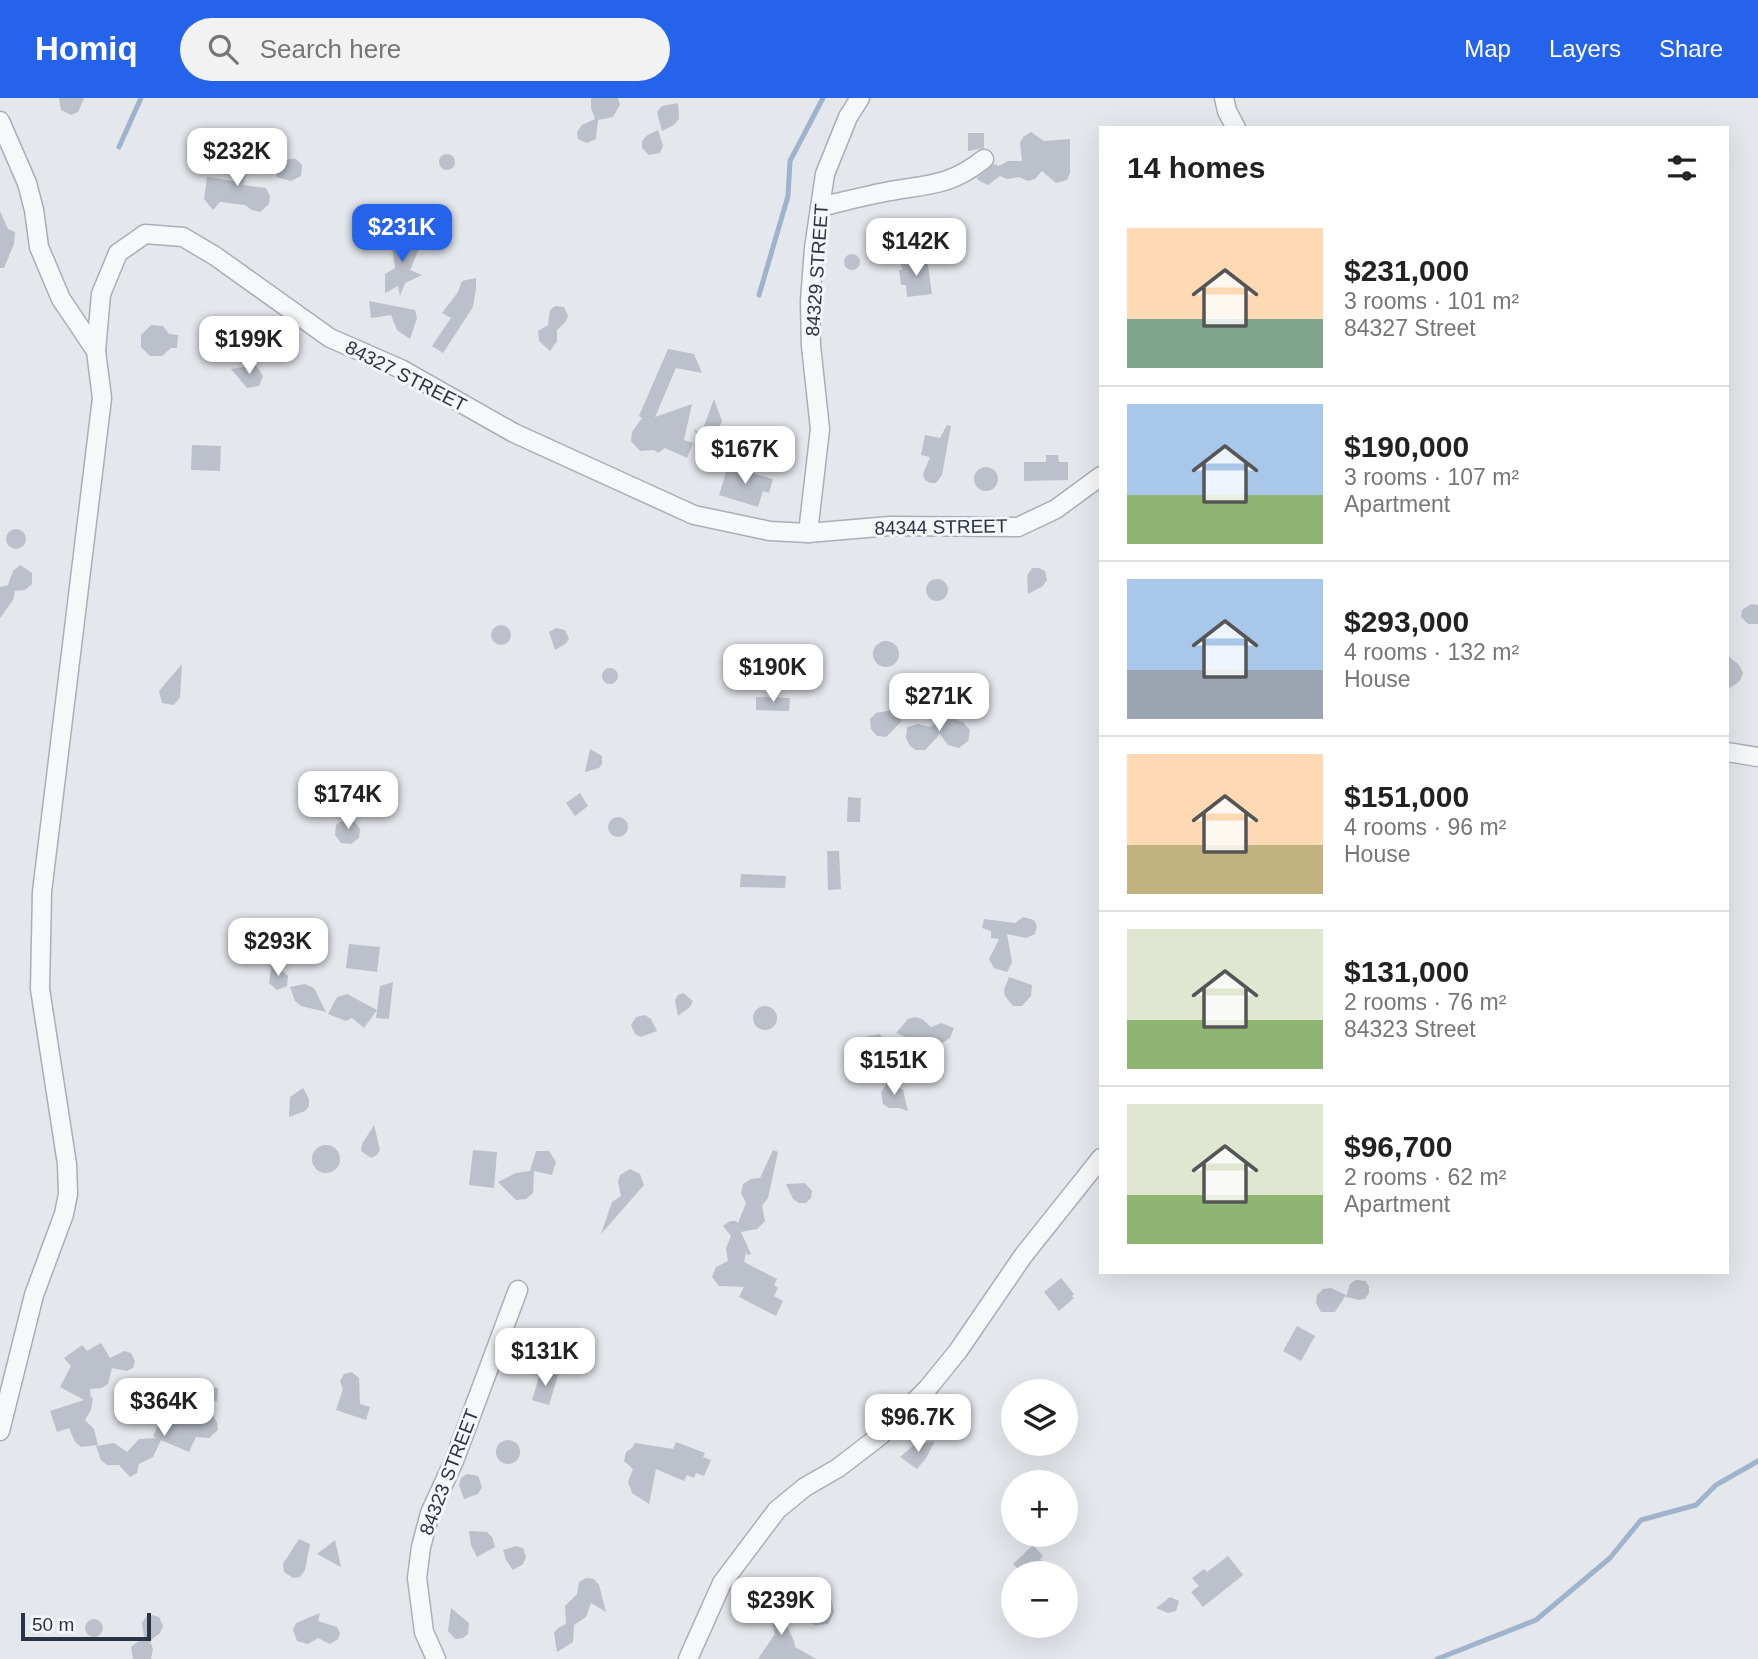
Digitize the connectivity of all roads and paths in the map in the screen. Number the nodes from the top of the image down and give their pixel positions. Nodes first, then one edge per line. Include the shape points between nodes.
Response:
1 (860, 98) edge
2 (1224, 98) edge
3 (0, 121) edge
4 (1235, 126) edge
5 (984, 159) dead end
6 (820, 207) junction
7 (96, 351) junction
8 (1099, 477) edge
9 (808, 533) junction
10 (1729, 752) edge
11 (1758, 757) edge
12 (1099, 1161) edge
13 (519, 1290) dead end
14 (0, 1431) edge
15 (436, 1659) edge
16 (688, 1659) edge

1 - 6 street, 84329 STREET via 825,174
2 - 4 street
3 - 7 street via 27,183 39,247 61,299
5 - 6 street via 947,181
6 - 9 street, 84329 STREET via 810,301 820,429
7 - 9 street, 84327 STREET via 101,294 118,253 145,234 183,237 330,338 401,369 514,433 694,514 770,531
7 - 14 street via 102,398 42,892 40,989 68,1164 68,1194 65,1214 34,1295
8 - 9 street, 84344 STREET via 1056,509 1018,527 890,526
10 - 11 street
12 - 16 street via 928,1388 881,1435 776,1510 722,1583
13 - 15 street, 84323 STREET via 430,1513 421,1547 417,1578 425,1632

